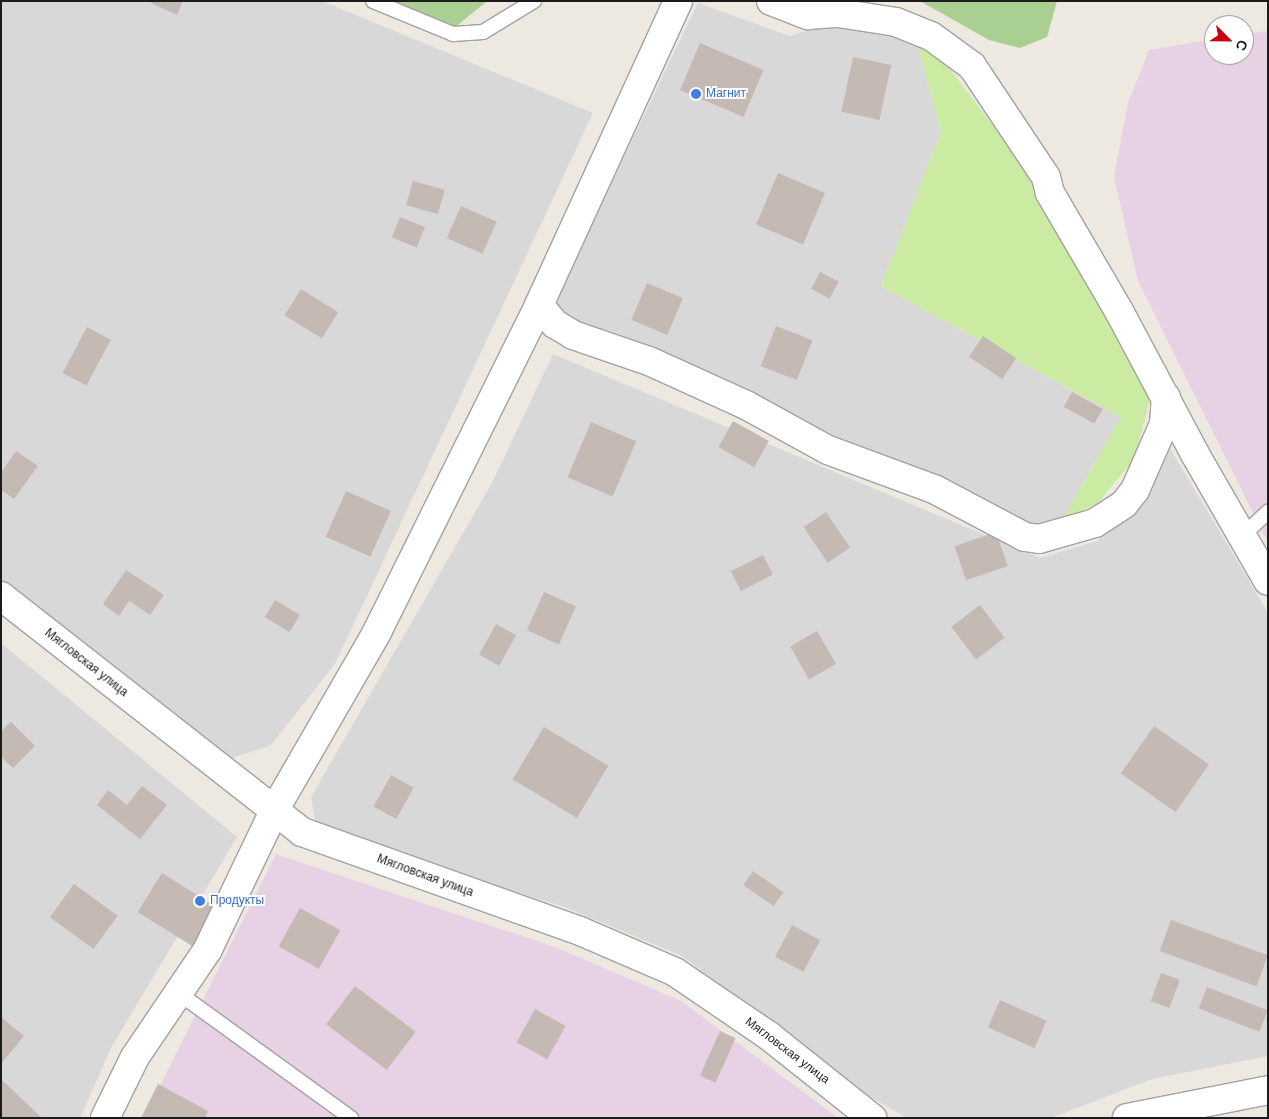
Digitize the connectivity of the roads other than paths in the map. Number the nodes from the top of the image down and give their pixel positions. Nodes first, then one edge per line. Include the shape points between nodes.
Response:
1 (372, 1) edge
2 (534, 1) edge
3 (678, 1) edge
4 (770, 1) edge
5 (539, 305) junction
6 (1166, 397) junction
7 (1268, 512) edge
8 (1241, 537) junction
9 (1268, 581) edge
10 (1, 596) edge
11 (276, 809) junction
12 (177, 992) junction
13 (1268, 1090) edge
14 (1190, 1112) edge
15 (105, 1118) edge
16 (351, 1118) edge
17 (872, 1118) edge
18 (1127, 1118) edge

1 - 2 lane via 453,34 483,32
3 - 5 street
4 - 6 street via 808,15 838,13 896,22 931,36 972,66 1046,177 1050,193
5 - 6 street via 555,324 573,335 649,361 746,405 828,450 934,489 1025,537 1039,539 1095,523 1124,504 1135,490 1164,424
5 - 11 street via 377,632
6 - 8 street
7 - 8 lane
8 - 9 street
10 - 11 street, Мягловская улица
11 - 12 street via 213,941
11 - 17 street, Мягловская улица via 302,832 580,931 675,972 770,1036
12 - 15 street via 135,1057
12 - 16 lane
13 - 14 street
14 - 18 street

